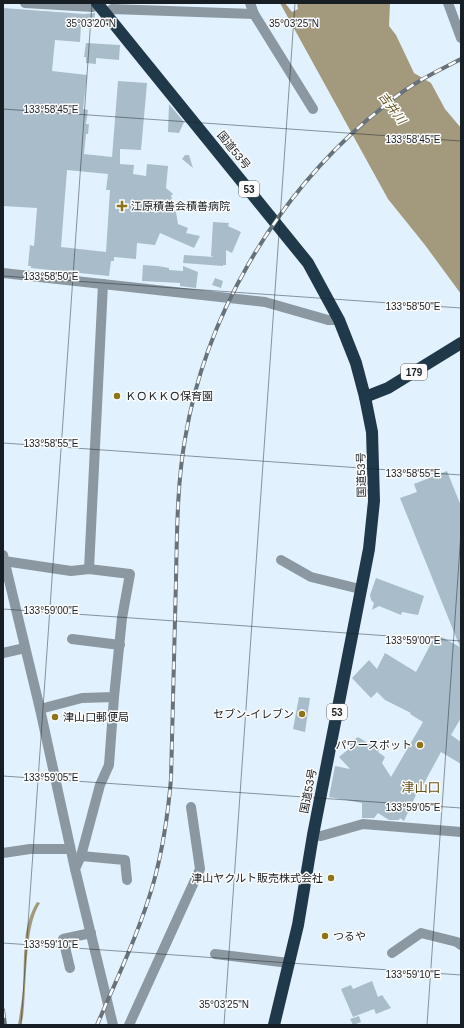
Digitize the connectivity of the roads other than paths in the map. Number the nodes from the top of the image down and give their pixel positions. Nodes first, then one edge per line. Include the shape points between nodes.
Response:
1 (25, 3) edge
2 (97, 3) edge
3 (250, 3) edge
4 (448, 3) edge
5 (106, 14) junction
6 (254, 14) junction
7 (461, 38) edge
8 (313, 109) dead end
9 (3, 273) edge
10 (103, 284) junction
11 (339, 320) junction
12 (461, 343) edge
13 (366, 397) junction
14 (4, 558) edge
15 (281, 560) dead end
16 (89, 569) junction
17 (360, 589) junction
18 (72, 639) dead end
19 (120, 645) junction
20 (25, 648) junction
21 (3, 653) edge
22 (114, 697) junction
23 (40, 709) junction
24 (191, 807) dead end
25 (461, 832) edge
26 (313, 835) junction
27 (70, 849) junction
28 (3, 853) edge
29 (81, 856) junction
30 (75, 869) junction
31 (127, 880) dead end
32 (91, 933) junction
33 (461, 945) edge
34 (392, 953) dead end
35 (215, 954) dead end
36 (289, 963) junction
37 (70, 968) dead end
38 (113, 1025) edge
39 (129, 1025) edge
40 (274, 1025) edge

1 - 2 street via 93,7
2 - 5 highway, 国道53号 / 53
3 - 6 street
4 - 7 street
5 - 6 street via 112,9
5 - 11 highway, 国道53号 / 53 via 308,263
6 - 8 street
9 - 10 street
10 - 11 street via 265,302 328,320
10 - 16 street
11 - 13 highway, 国道53号 / 53
12 - 13 highway, 179 via 388,388
13 - 17 highway, 国道53号 / 53 via 372,432 374,501 369,549
14 - 16 street via 71,571
14 - 20 street
15 - 17 street via 311,577
16 - 19 street via 130,574
17 - 26 highway, 国道53号 / 53
18 - 19 street
19 - 22 street
20 - 21 street
20 - 23 street
22 - 23 street via 82,698
22 - 29 street via 109,765 100,785
23 - 27 street
24 - 39 street via 200,869
25 - 26 street via 363,824 321,836
26 - 36 highway, 国道53号 / 53
27 - 28 street via 30,849
27 - 30 street
29 - 30 street
29 - 31 street via 125,860
30 - 32 street
32 - 37 street via 63,939
32 - 38 street
33 - 34 street via 421,933
35 - 36 street
36 - 40 highway, 国道53号 / 53

